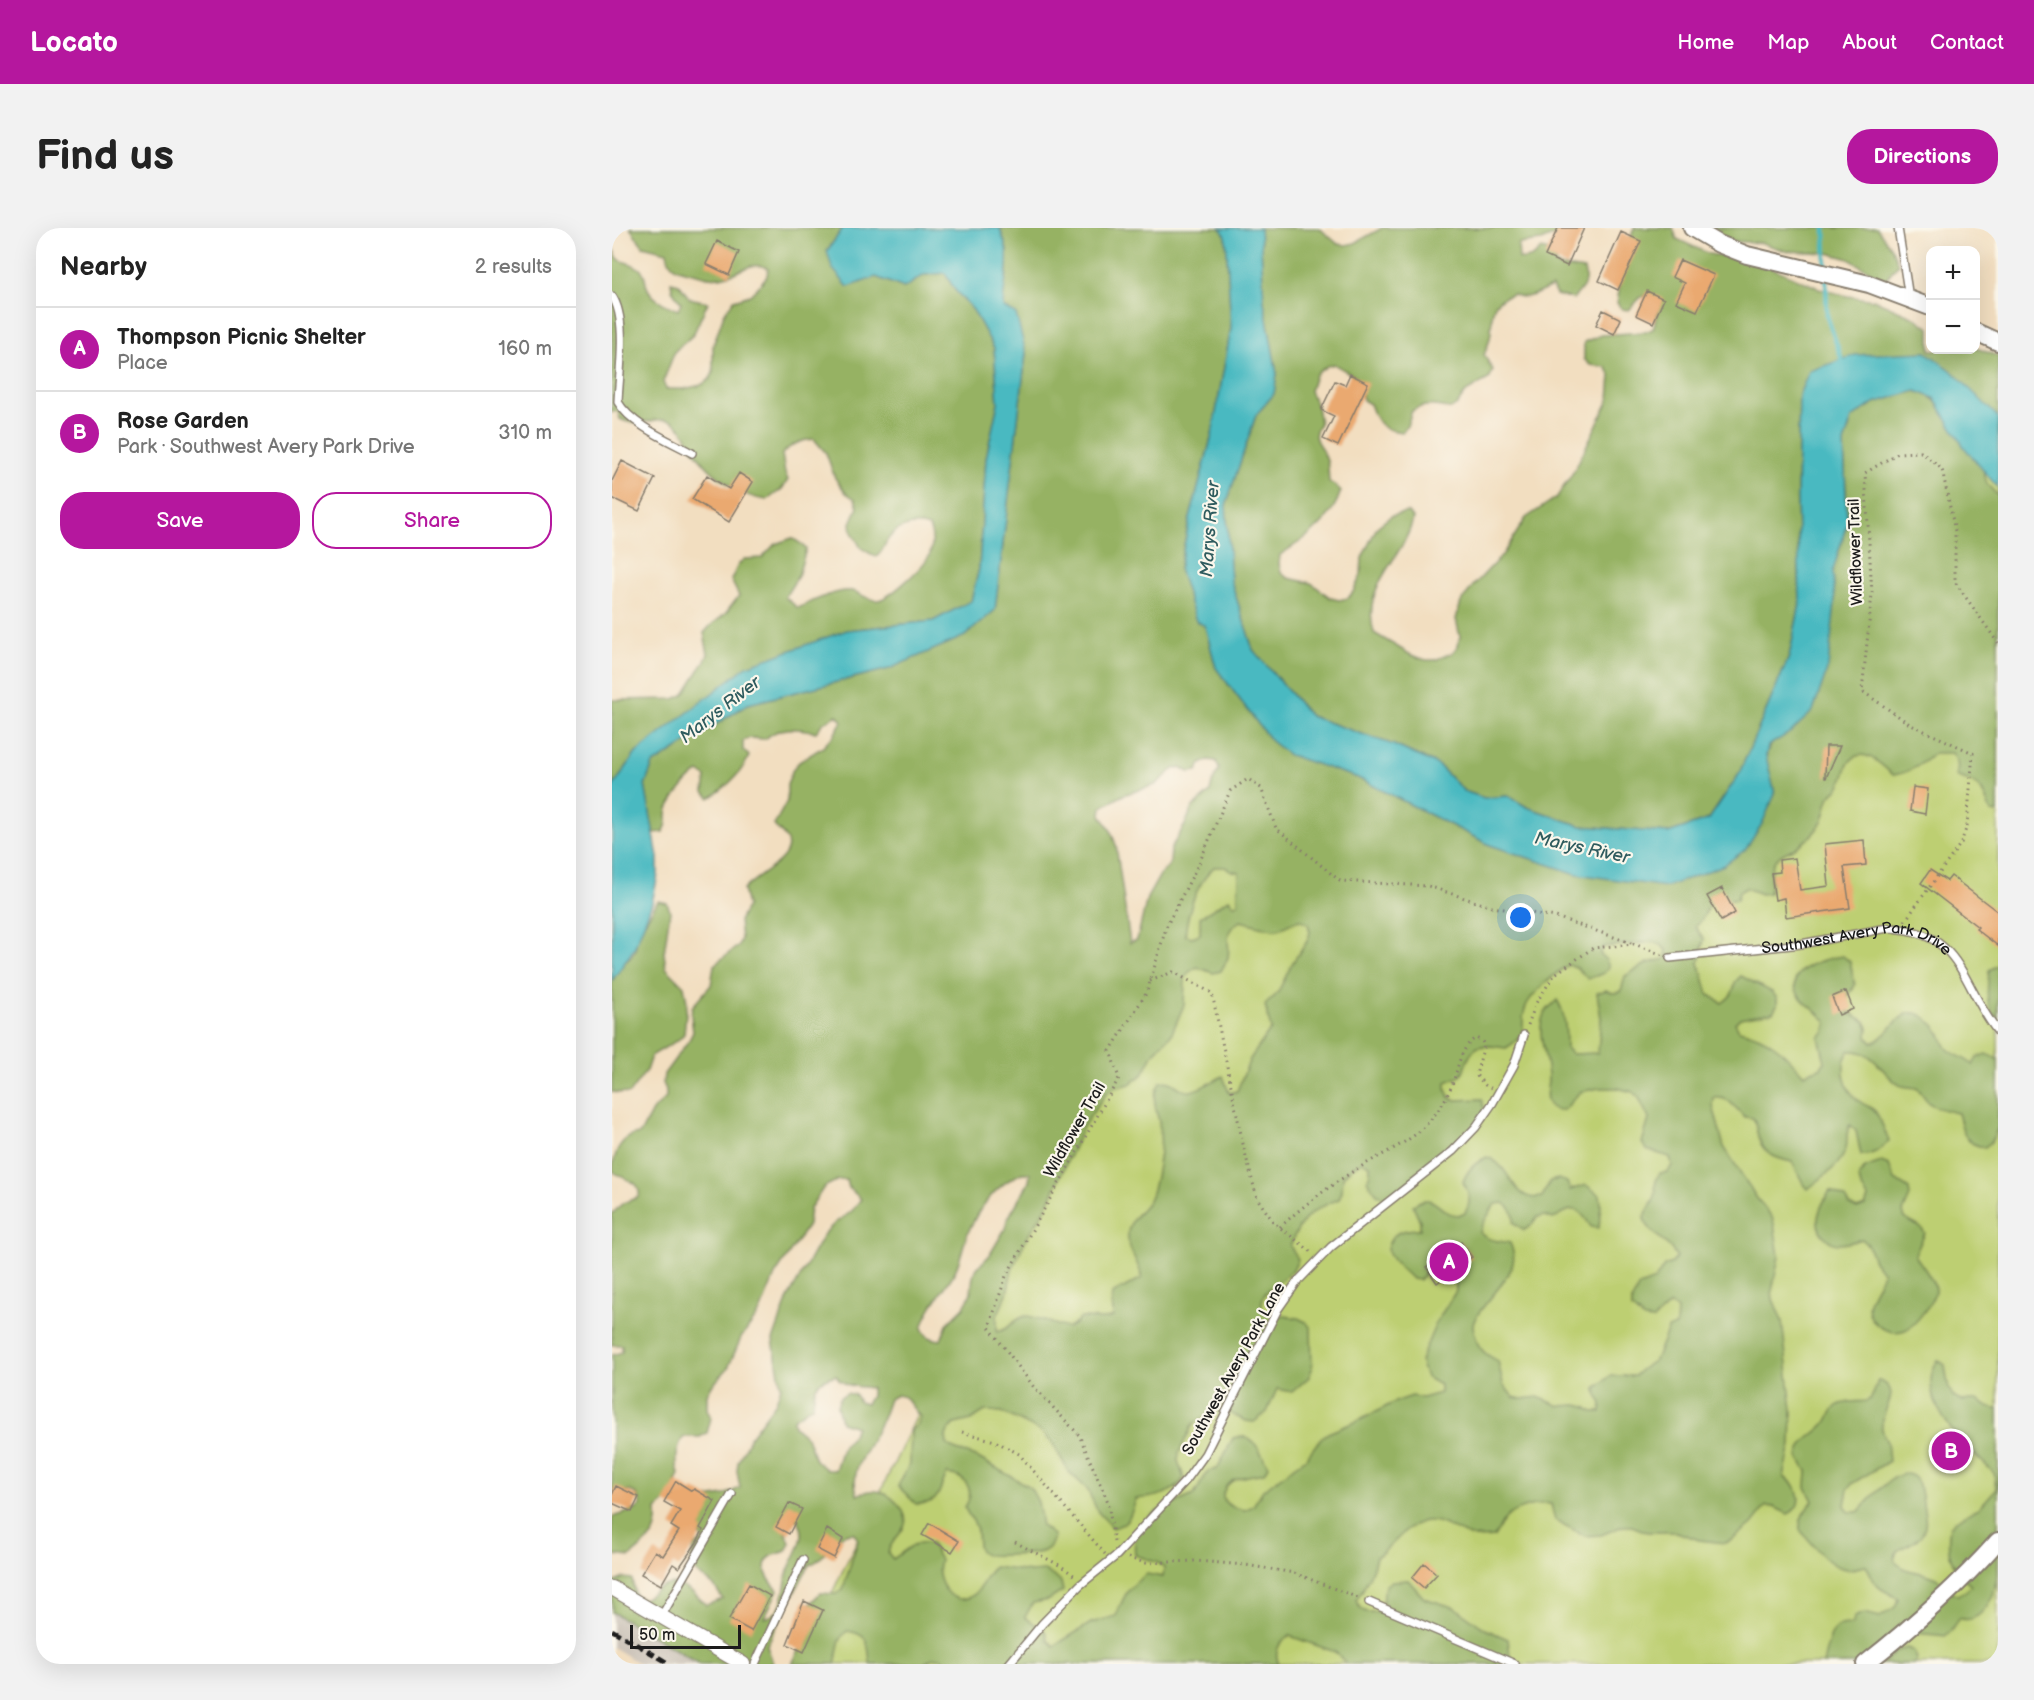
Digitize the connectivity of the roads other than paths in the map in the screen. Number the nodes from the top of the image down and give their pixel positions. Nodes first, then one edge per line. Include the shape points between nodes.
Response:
1 (1692, 228) edge
2 (1898, 228) edge
3 (612, 296) edge
4 (1910, 298) junction
5 (1926, 305) edge
6 (1980, 334) edge
7 (1998, 342) edge
8 (692, 453) dead end
9 (1670, 958) road end
10 (1998, 1032) edge
11 (1524, 1035) road end
12 (732, 1494) dead end
13 (1998, 1541) edge
14 (803, 1560) dead end
15 (612, 1588) edge
16 (1369, 1602) road end
17 (661, 1617) junction
18 (743, 1664) edge
19 (755, 1664) edge
20 (1009, 1664) edge
21 (1515, 1664) edge
22 (1865, 1664) edge

1 - 4 street via 1748,255
2 - 4 lane
3 - 8 lane via 617,303 622,333 618,402 633,419
4 - 5 street
6 - 7 street
9 - 10 lane, Southwest Avery Park Drive via 1801,944 1900,928 1932,939 1955,958
11 - 20 lane, Southwest Avery Park Lane via 1514,1065 1476,1127 1453,1151 1319,1258 1297,1282 1278,1309 1205,1454 1187,1479 1117,1555 1042,1624
12 - 17 lane
13 - 22 street via 1899,1638
14 - 19 lane
15 - 17 street
16 - 21 lane
17 - 18 street

